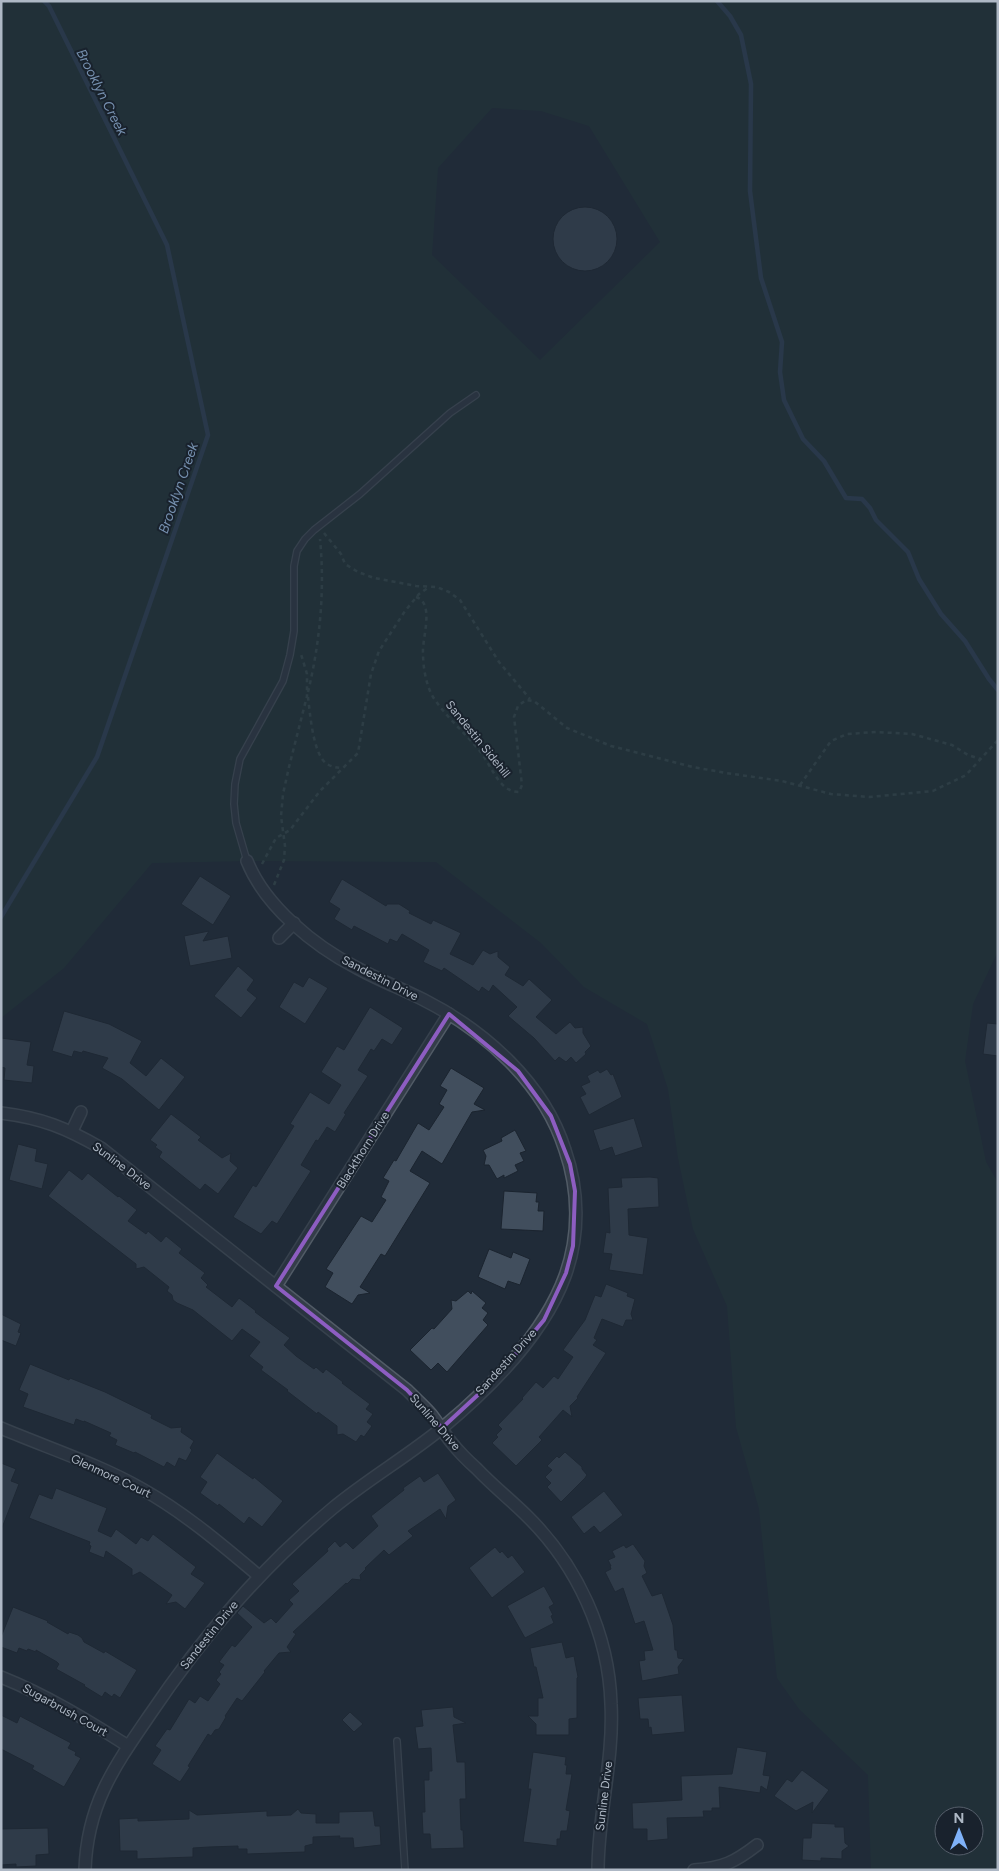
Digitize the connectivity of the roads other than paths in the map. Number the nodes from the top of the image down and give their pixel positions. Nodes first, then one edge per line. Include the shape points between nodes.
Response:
1 (476, 396) dead end
2 (247, 861) joint
3 (294, 923) junction
4 (279, 938) dead end
5 (449, 1014) junction
6 (81, 1112) dead end
7 (1, 1113) edge
8 (72, 1132) junction
9 (276, 1286) junction
10 (1, 1428) edge
11 (442, 1428) junction
12 (259, 1576) junction
13 (1, 1677) edge
14 (397, 1741) dead end
15 (128, 1746) junction
16 (758, 1845) dead end
17 (85, 1870) edge
18 (405, 1870) edge
19 (598, 1870) edge
20 (694, 1870) edge

1 - 2 lane via 450,413 305,539 297,551 293,634 283,681 240,758 234,784 236,823
2 - 3 street, Sandestin Drive via 253,876
3 - 4 street
3 - 5 street, Sandestin Drive via 352,966
5 - 9 street, Blackthorn Drive
5 - 11 street, Sandestin Drive via 511,1064 551,1116 570,1164 576,1219 566,1273 544,1320 494,1380
6 - 8 street
7 - 8 street, Sunline Drive via 50,1122
8 - 9 street, Sunline Drive via 101,1148
9 - 11 street, Sunline Drive via 407,1390
10 - 12 street, Glenmore Court via 142,1489 206,1531
11 - 12 street, Sandestin Drive via 334,1507
11 - 19 street, Sunline Drive via 452,1443 545,1536 566,1563 593,1616 603,1647 612,1706
12 - 15 street, Sandestin Drive via 184,1665
13 - 15 street, Sugarbrush Court via 69,1709
14 - 18 lane
15 - 17 street, Sandestin Drive via 108,1777 98,1801 90,1827
16 - 20 street via 736,1861 711,1869

